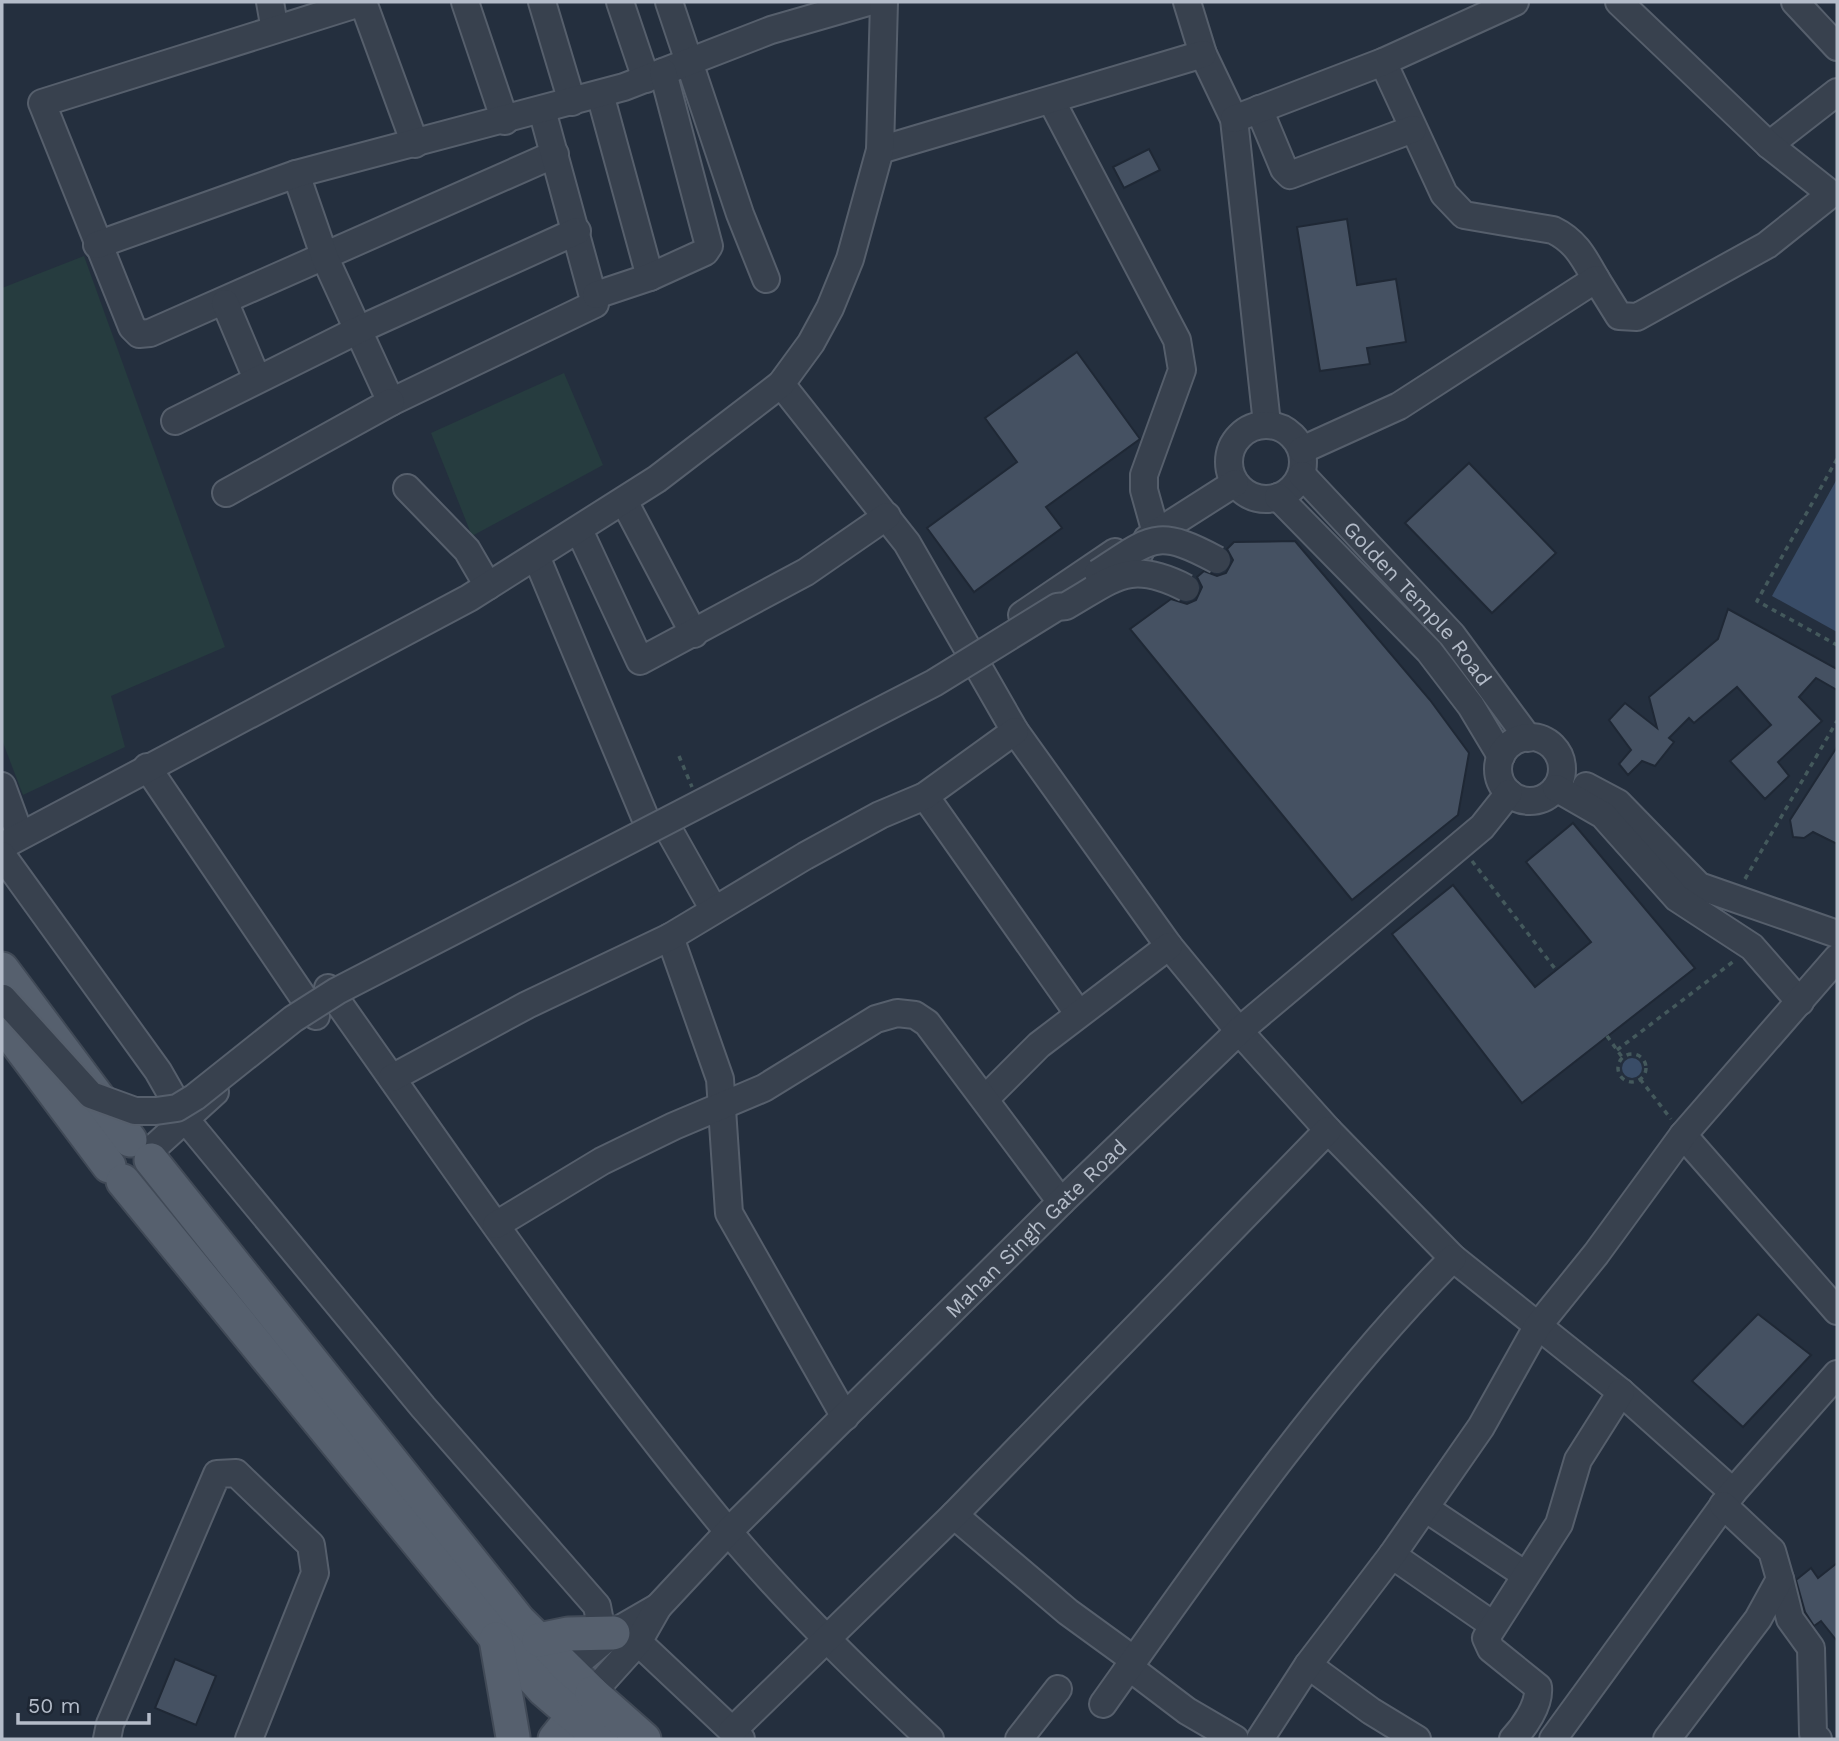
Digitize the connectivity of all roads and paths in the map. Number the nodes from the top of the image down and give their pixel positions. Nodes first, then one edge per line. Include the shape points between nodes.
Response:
1 (465, 2) edge
2 (542, 2) edge
3 (620, 2) edge
4 (669, 2) edge
5 (868, 2) edge
6 (884, 2) edge
7 (1187, 2) edge
8 (1515, 2) edge
9 (1619, 2) edge
10 (1795, 2) edge
11 (1837, 47) edge
12 (1203, 54) junction
13 (1383, 62) junction
14 (690, 63) junction
15 (654, 76) junction
16 (1837, 92) edge
17 (600, 94) junction
18 (1051, 100) junction
19 (572, 102) junction
20 (1259, 109) junction
21 (542, 110) junction
22 (1234, 119) junction
23 (505, 121) junction
24 (1413, 129) junction
25 (415, 144) junction
26 (1769, 145) junction
27 (880, 150) junction
28 (555, 154) junction
29 (296, 174) junction
30 (1835, 194) edge
31 (577, 231) junction
32 (97, 244) junction
33 (325, 258) junction
34 (650, 277) junction
35 (766, 279) dead end
36 (1596, 279) junction
37 (596, 295) junction
38 (225, 303) junction
39 (356, 331) junction
40 (257, 379) junction
41 (781, 384) junction
42 (391, 402) junction
43 (175, 421) dead end
44 (1267, 424) junction
45 (1837, 459) edge
46 (1302, 463) junction
47 (1235, 483) junction
48 (407, 488) dead end
49 (226, 494) dead end
50 (1278, 497) junction
51 (624, 500) junction
52 (887, 516) junction
53 (579, 530) junction
54 (1152, 536) junction
55 (536, 556) junction
56 (1217, 560) dead end
57 (488, 586) junction
58 (1186, 587) dead end
59 (1057, 607) junction
60 (694, 634) junction
61 (1837, 645) edge
62 (972, 659) junction
63 (1837, 720) edge
64 (1015, 731) junction
65 (1528, 738) junction
66 (679, 756) dead end
67 (1502, 756) junction
68 (147, 766) junction
69 (1558, 783) junction
70 (2, 786) edge
71 (1509, 793) junction
72 (925, 796) junction
73 (696, 797) junction
74 (658, 827) junction
75 (11, 840) edge
76 (1460, 846) junction
77 (2, 855) edge
78 (1737, 900) junction
79 (714, 911) junction
80 (1837, 934) edge
81 (670, 937) junction
82 (1168, 946) junction
83 (1752, 947) junction
84 (1837, 958) edge
85 (2, 969) edge
86 (1556, 970) dead end
87 (2, 998) edge
88 (322, 1002) junction
89 (1800, 1002) junction
90 (1078, 1013) junction
91 (2, 1023) edge
92 (1239, 1031) junction
93 (1607, 1036) dead end
94 (1618, 1050) junction
95 (1623, 1057) junction
96 (391, 1078) junction
97 (1640, 1079) junction
98 (986, 1098) junction
99 (723, 1107) junction
100 (181, 1112) junction
101 (1328, 1130) junction
102 (1684, 1135) junction
103 (142, 1148) junction
104 (116, 1173) junction
105 (1061, 1202) junction
106 (496, 1225) junction
107 (1453, 1258) junction
108 (1837, 1311) edge
109 (1537, 1327) junction
110 (1837, 1374) edge
111 (1621, 1392) junction
112 (845, 1417) junction
113 (1728, 1498) junction
114 (1425, 1508) junction
115 (954, 1515) junction
116 (729, 1531) junction
117 (1392, 1555) junction
118 (1524, 1574) junction
119 (1780, 1579) junction
120 (1493, 1625) junction
121 (618, 1635) junction
122 (496, 1639) junction
123 (539, 1640) junction
124 (826, 1640) junction
125 (1131, 1664) junction
126 (1308, 1665) junction
127 (1058, 1689) dead end
128 (567, 1701) edge
129 (1103, 1704) dead end
130 (737, 1735) edge
131 (1525, 1735) edge
132 (512, 1738) edge
133 (107, 1739) edge
134 (248, 1739) edge
135 (601, 1739) edge
136 (644, 1739) edge
137 (930, 1739) edge
138 (1019, 1739) edge
139 (1235, 1739) edge
140 (1260, 1739) edge
141 (1418, 1739) edge
142 (1553, 1739) edge
143 (1667, 1739) edge
144 (1818, 1739) edge

1 - 23 street
2 - 19 street
3 - 15 street
4 - 14 street
5 - 14 street via 771,30
6 - 27 street
7 - 12 street
8 - 13 street
9 - 26 street
10 - 11 street
12 - 18 street
12 - 22 street
13 - 20 street
13 - 24 street
14 - 15 street
14 - 35 street
15 - 17 street
15 - 34 street via 709,246
16 - 26 street
17 - 19 street
17 - 34 street
18 - 27 street
18 - 54 street via 1182,356 1182,370 1144,475
19 - 21 street
20 - 22 street
20 - 24 street via 1290,175
21 - 23 street
21 - 28 street
22 - 44 street
23 - 25 street
24 - 36 street via 1444,194 1456,208 1476,218 1564,235 1578,247
25 - 29 street
25 - 32 street via 363,2 42,103
26 - 30 street
27 - 41 street via 850,259 830,308
28 - 31 street
28 - 33 street
29 - 32 street
29 - 33 street
30 - 36 street via 1767,245 1637,317 1619,316
31 - 37 street
31 - 39 street
32 - 38 street via 139,334
33 - 38 street
33 - 39 street
34 - 37 street
36 - 46 street
37 - 42 street via 591,307
38 - 40 street
39 - 40 street
39 - 42 street
40 - 43 street
41 - 51 street
41 - 52 street
42 - 49 street
44 - 46 street via 1289,431
44 - 47 street via 1245,431 1230,449 1228,461
45 - 61 path via 1757,601
46 - 50 street via 1292,489
46 - 65 street, Golden Temple Road via 1452,635
47 - 50 street via 1254,497
47 - 54 street
48 - 57 street via 456,537
50 - 67 street, Golden Temple Road via 1429,651
51 - 53 street
51 - 60 street
52 - 60 street via 806,572
52 - 62 street
53 - 55 street
53 - 60 street via 640,661
54 - 62 street via 1140,553 1073,609
55 - 57 street
55 - 74 street
56 - 59 street, bridge via 1181,540 1160,538 1072,590
57 - 68 street
58 - 59 street, bridge via 1155,574 1125,573
59 - 87 street, bridge via 934,683 337,991 177,1108 135,1111 91,1095
62 - 64 street
62 - 73 street
62 - 74 street via 892,717
63 - 78 path via 1745,878
64 - 72 street
64 - 82 street
65 - 67 street via 1512,743
65 - 69 street via 1539,739 1555,750 1560,759
66 - 73 path
67 - 71 street via 1499,776
68 - 75 street
68 - 88 street
69 - 71 street via 1539,800
69 - 78 street via 1576,780 1618,803 1699,886
69 - 83 street via 1603,815 1677,898
70 - 75 street
71 - 76 street, Mahan Singh Gate Road
72 - 79 street via 869,821
72 - 90 street
73 - 74 street
74 - 79 street
74 - 88 street via 441,946
76 - 86 path
76 - 92 street, Mahan Singh Gate Road
77 - 100 street via 158,1071
78 - 80 street
79 - 81 street
81 - 96 street via 527,1005
81 - 99 street via 720,1079
82 - 90 street
82 - 92 street
83 - 89 street
83 - 94 path
84 - 89 street
85 - 103 main road
88 - 96 street
88 - 100 street via 225,1083
89 - 102 street
90 - 98 street
91 - 104 main road
92 - 101 street
92 - 105 street, Mahan Singh Gate Road
93 - 94 path
94 - 95 path
95 - 97 path via 1619,1074 1630,1082
95 - 97 path via 1633,1054 1643,1059 1646,1071
96 - 106 street
97 - 102 path
98 - 99 street via 927,1023 915,1015 897,1013 876,1019 765,1088
98 - 105 street
99 - 106 street via 602,1161
99 - 112 street via 729,1213
100 - 103 street
100 - 121 street
101 - 107 street
101 - 115 street
102 - 108 street
102 - 109 street
103 - 104 main road via 112,1149
103 - 123 main road via 519,1621
104 - 122 main road
105 - 112 street, Mahan Singh Gate Road
106 - 116 street via 633,1414
107 - 109 street
107 - 125 street via 1406,1306 1314,1418
109 - 111 street
109 - 114 street via 1480,1427
110 - 113 street
111 - 113 street
111 - 118 street via 1578,1460 1559,1524
112 - 116 street, Mahan Singh Gate Road
113 - 119 street via 1772,1550
113 - 142 street
114 - 117 street
114 - 118 street
115 - 124 street
115 - 125 street
116 - 121 street, Mahan Singh Gate Road via 658,1607
116 - 124 street
117 - 120 street
117 - 126 street
118 - 120 street
119 - 143 street via 1758,1619
119 - 144 street via 1790,1619 1811,1648 1812,1734
120 - 131 street via 1486,1638 1488,1646 1538,1687
121 - 123 main road
121 - 128 street, Mahan Singh Gate Road
121 - 130 street
122 - 128 main road
122 - 132 main road
123 - 128 main road
124 - 130 street
124 - 137 street
125 - 129 street
125 - 139 street via 1187,1711
126 - 140 street
126 - 141 street
127 - 138 street
128 - 132 main road
128 - 135 main road
128 - 136 main road
133 - 134 street via 217,1475 236,1473 311,1545 315,1573

